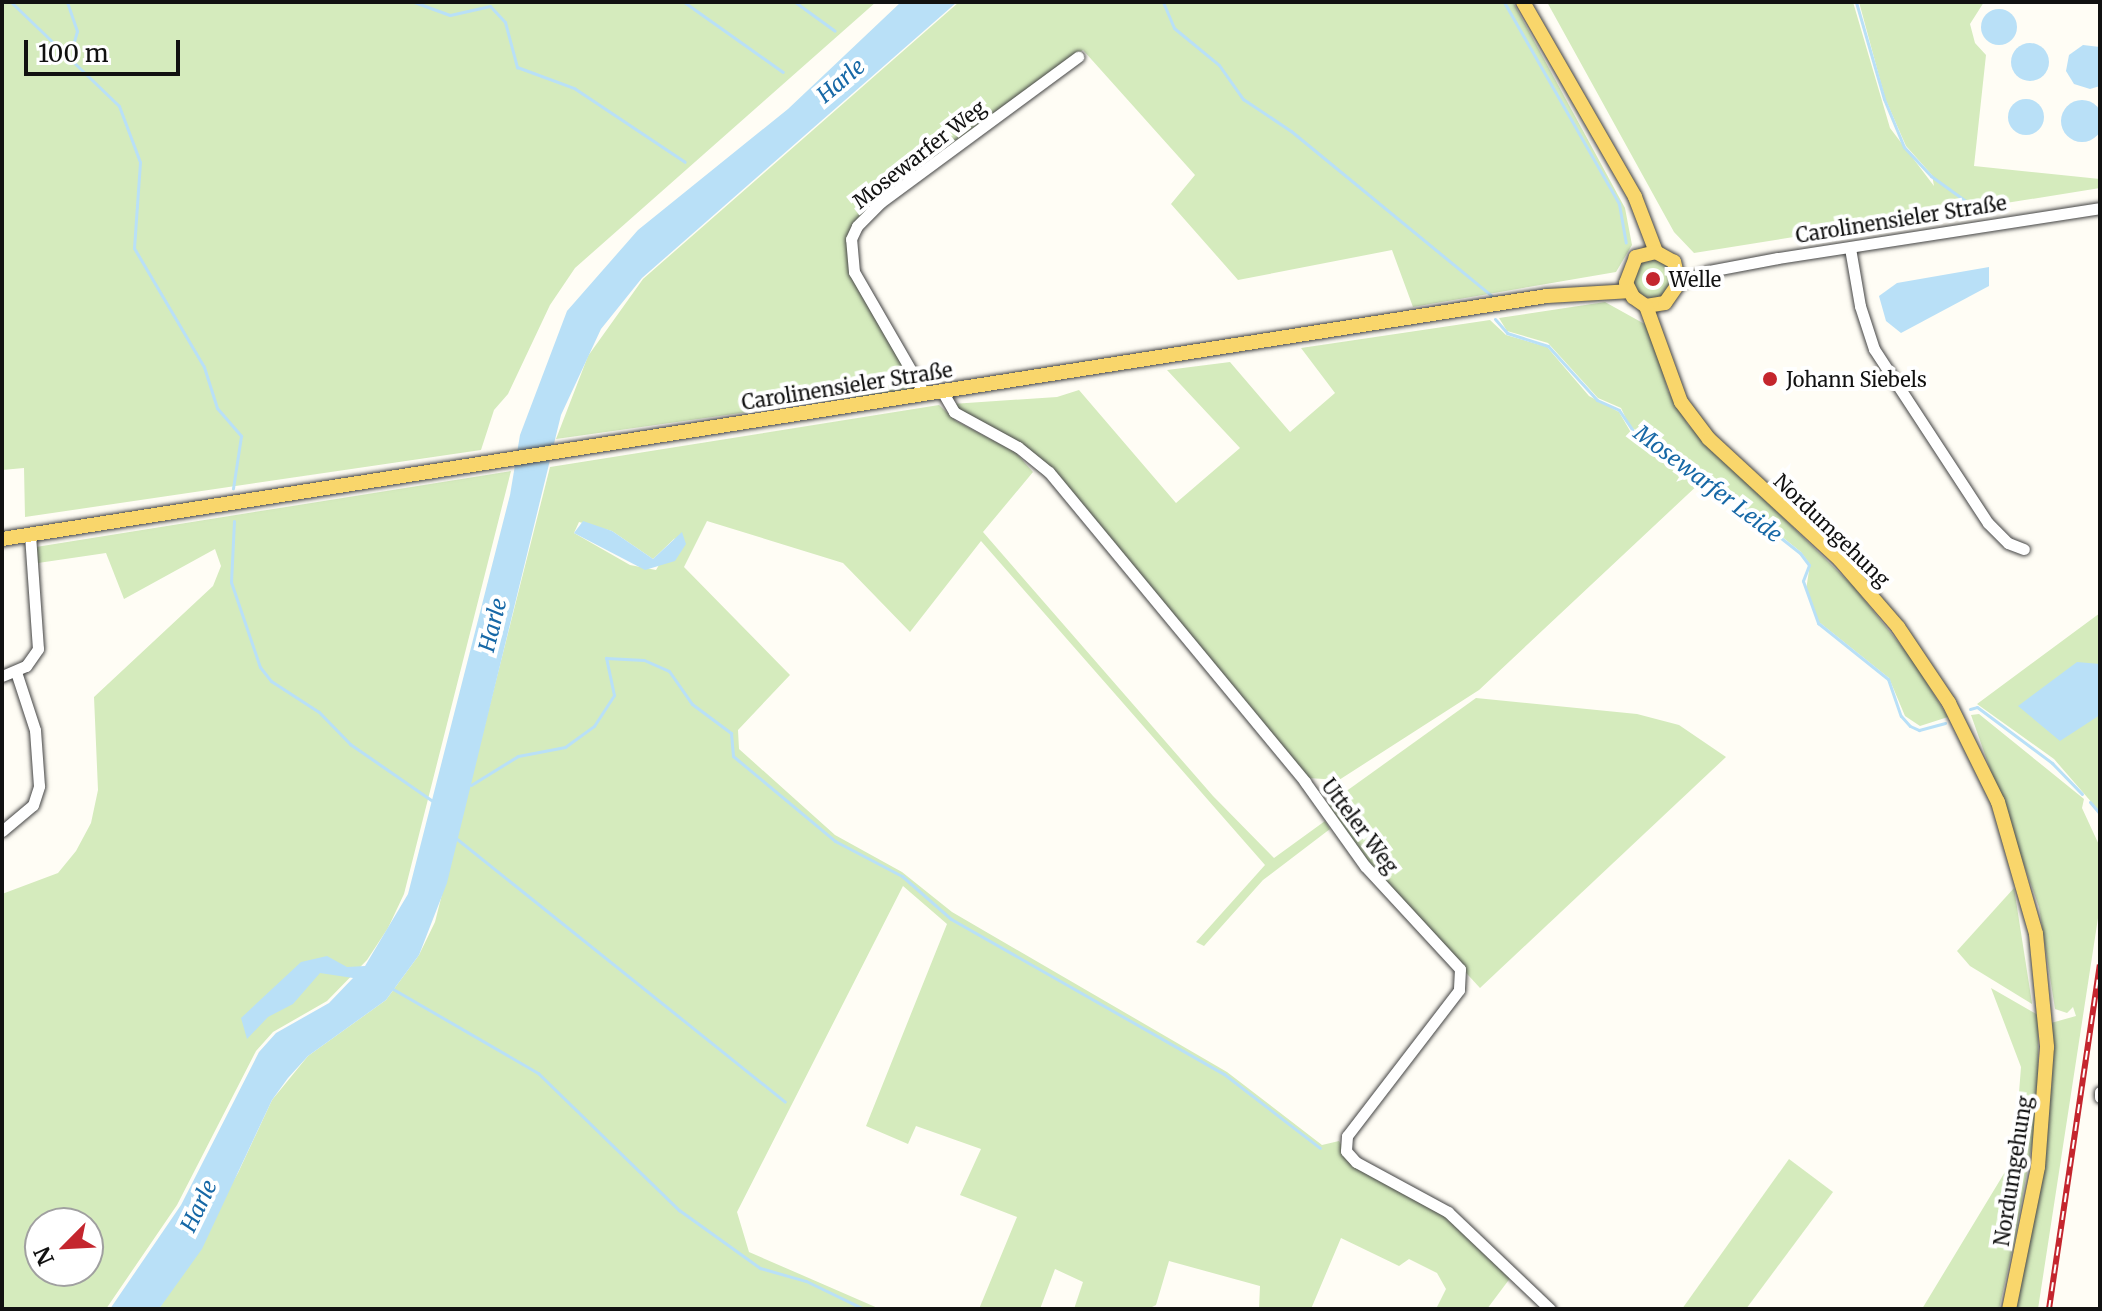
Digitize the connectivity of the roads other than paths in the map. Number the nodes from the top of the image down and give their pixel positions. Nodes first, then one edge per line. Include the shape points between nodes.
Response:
1 (1523, 2) edge
2 (1078, 57) dead end
3 (2100, 208) edge
4 (1850, 248) junction
5 (1649, 253) junction
6 (1626, 275) junction
7 (1678, 276) junction
8 (1593, 290) junction
9 (1629, 291) junction
10 (1665, 303) junction
11 (1646, 306) junction
12 (1662, 346) junction
13 (942, 391) junction
14 (924, 393) junction
15 (30, 534) junction
16 (2, 539) edge
17 (2024, 549) dead end
18 (16, 672) junction
19 (2, 676) edge
20 (2, 831) edge
21 (1550, 1309) edge
22 (2009, 1309) edge

1 - 5 main road via 1641,213
2 - 14 street, Mosewarfer Weg via 881,202 851,239 854,272
3 - 4 street, Carolinensieler Straße
4 - 7 street, Carolinensieler Straße
4 - 17 street via 1874,349 1988,523 2008,543
5 - 6 main road
5 - 7 main road
6 - 8 main road, Carolinensieler Straße
6 - 9 main road
7 - 10 main road
8 - 9 main road, Carolinensieler Straße
8 - 13 main road, Carolinensieler Straße
9 - 11 main road, Nordumgehung
10 - 11 main road
10 - 12 main road, Nordumgehung
11 - 12 main road, Nordumgehung
12 - 22 main road, Nordumgehung via 1673,386 1692,420 1840,560 1898,627 1949,703 1998,802 2036,934 2047,1047 2040,1153
13 - 14 main road, Carolinensieler Straße
13 - 21 street, Utteler Weg via 954,412 1018,447 1049,472 1305,782 1365,866 1460,969 1459,990 1347,1136 1346,1151 1356,1162 1448,1212
14 - 15 main road, Carolinensieler Straße
15 - 16 main road, Carolinensieler Straße
15 - 18 street via 38,649
18 - 19 street
18 - 20 street via 35,730 39,786 33,805

